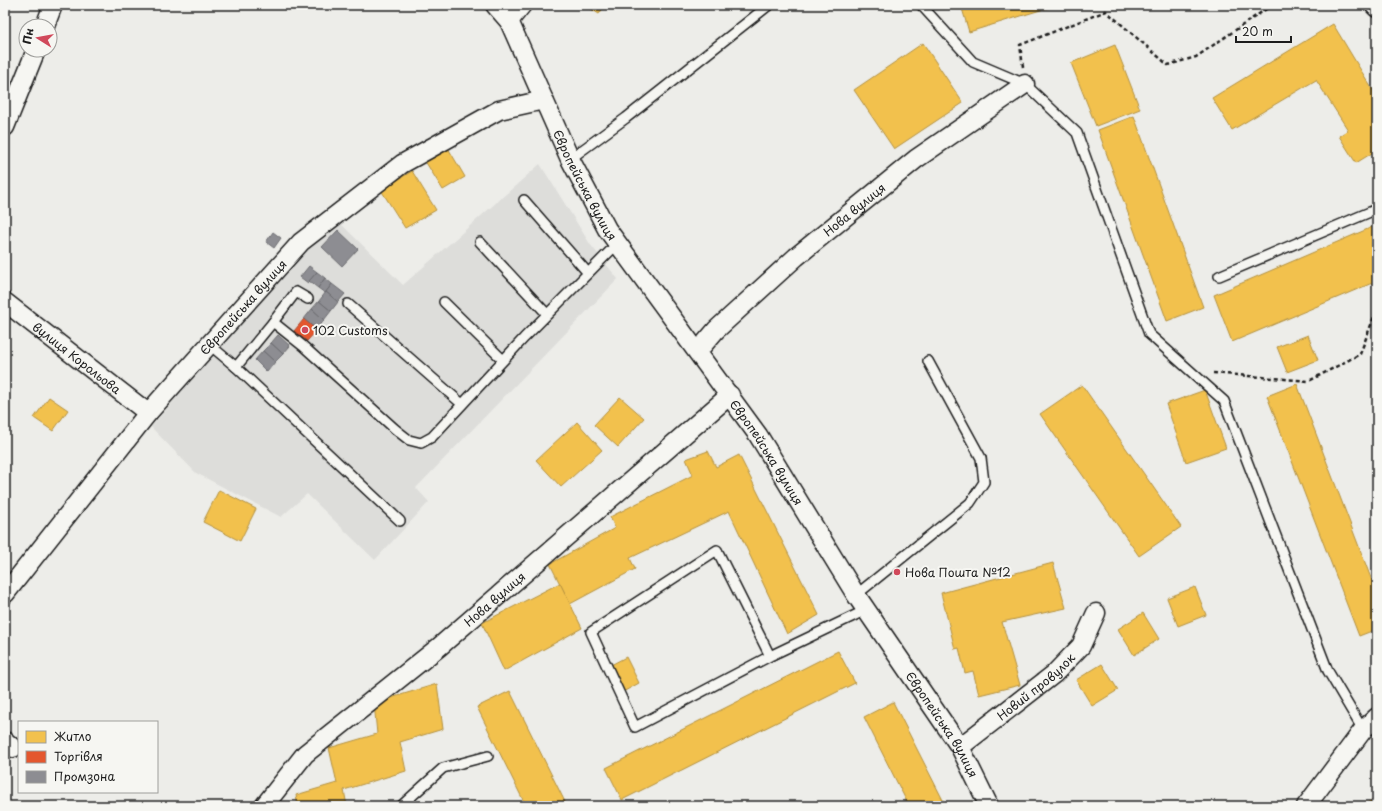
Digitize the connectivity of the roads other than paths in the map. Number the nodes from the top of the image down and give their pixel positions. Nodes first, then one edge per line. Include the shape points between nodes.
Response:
1 (54, 5) edge
2 (495, 5) edge
3 (522, 5) edge
4 (769, 5) edge
5 (922, 5) edge
6 (1374, 5) edge
7 (1377, 8) edge
8 (48, 18) edge
9 (509, 21) junction
10 (33, 58) edge
11 (1025, 84) junction
12 (544, 100) junction
13 (5, 127) edge
14 (570, 159) junction
15 (524, 200) dead end
16 (1377, 209) edge
17 (480, 242) dead end
18 (618, 243) junction
19 (588, 273) junction
20 (1219, 276) dead end
21 (308, 299) dead end
22 (5, 302) edge
23 (444, 302) dead end
24 (348, 304) dead end
25 (547, 314) junction
26 (273, 322) junction
27 (217, 351) dead end
28 (698, 351) junction
29 (503, 360) junction
30 (928, 361) dead end
31 (236, 368) junction
32 (730, 395) junction
33 (462, 404) junction
34 (148, 413) junction
35 (400, 521) dead end
36 (5, 594) edge
37 (856, 595) junction
38 (866, 610) junction
39 (1096, 613) dead end
40 (770, 656) junction
41 (1377, 717) edge
42 (1363, 730) junction
43 (960, 747) junction
44 (488, 756) dead end
45 (264, 806) edge
46 (401, 806) edge
47 (989, 806) edge
48 (1306, 806) edge

1 - 8 street
2 - 9 street, Європейська вулиця
3 - 9 street
4 - 14 lane
5 - 11 lane via 973,62
6 - 7 street
9 - 12 street, Європейська вулиця
10 - 13 street
11 - 28 street, Нова вулиця via 916,159 796,257 716,330
11 - 42 lane via 1077,133 1149,334 1224,401 1328,671
12 - 14 street, Європейська вулиця
12 - 34 street, Європейська вулиця via 499,110 402,164 301,242
14 - 18 street, Європейська вулиця via 607,229
15 - 19 lane
16 - 20 lane
17 - 25 lane
18 - 19 lane
18 - 28 street, Європейська вулиця
19 - 25 lane
21 - 26 lane via 296,292
22 - 34 street, вулиця Корольова
23 - 29 lane
24 - 33 lane
25 - 29 lane
26 - 31 lane
26 - 33 lane via 409,440 421,442 432,437
27 - 31 lane
28 - 32 street, Європейська вулиця
29 - 33 lane
30 - 37 lane via 981,458 984,482 970,503
31 - 35 lane
32 - 37 street, Європейська вулиця via 758,434
32 - 45 street, Нова вулиця via 439,647 305,754
34 - 36 street, Європейська вулиця
37 - 38 street, Європейська вулиця
38 - 40 lane
38 - 43 street, Європейська вулиця
39 - 43 street, Новий провулок via 1082,646 1054,674
40 - 40 lane via 718,550 591,632 635,727
41 - 42 street
42 - 48 street
43 - 47 street, Європейська вулиця
44 - 46 lane via 443,768

